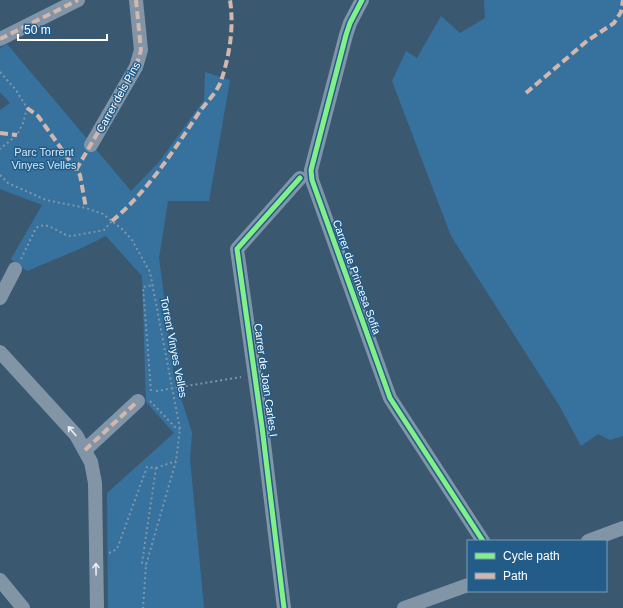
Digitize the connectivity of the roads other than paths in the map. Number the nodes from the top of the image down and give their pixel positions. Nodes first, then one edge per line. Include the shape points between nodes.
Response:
1 (78, 0) edge
2 (136, 0) edge
3 (362, 0) edge
4 (0, 39) edge
5 (91, 145) dead end
6 (300, 178) dead end
7 (15, 269) road end
8 (0, 298) edge
9 (0, 352) edge
10 (144, 401) road end
11 (85, 450) junction
12 (623, 528) edge
13 (482, 540) edge
14 (591, 540) edge
15 (0, 580) edge
16 (467, 585) edge
17 (1, 600) edge
18 (18, 608) edge
19 (23, 608) edge
20 (97, 608) edge
21 (284, 608) edge
22 (404, 608) edge

1 - 4 street
2 - 5 street, Carrer dels Pins via 140,57
3 - 13 street, Carrer de Princesa Sofía via 350,23 341,53 311,170 312,180 390,398
6 - 21 street, Carrer de Joan Carles I via 237,249
7 - 8 street
11 -> 9 street via 71,430
10 - 11 street
20 -> 11 street via 95,483 91,462
12 - 14 street
15 - 19 street
16 - 22 street
17 - 18 street

